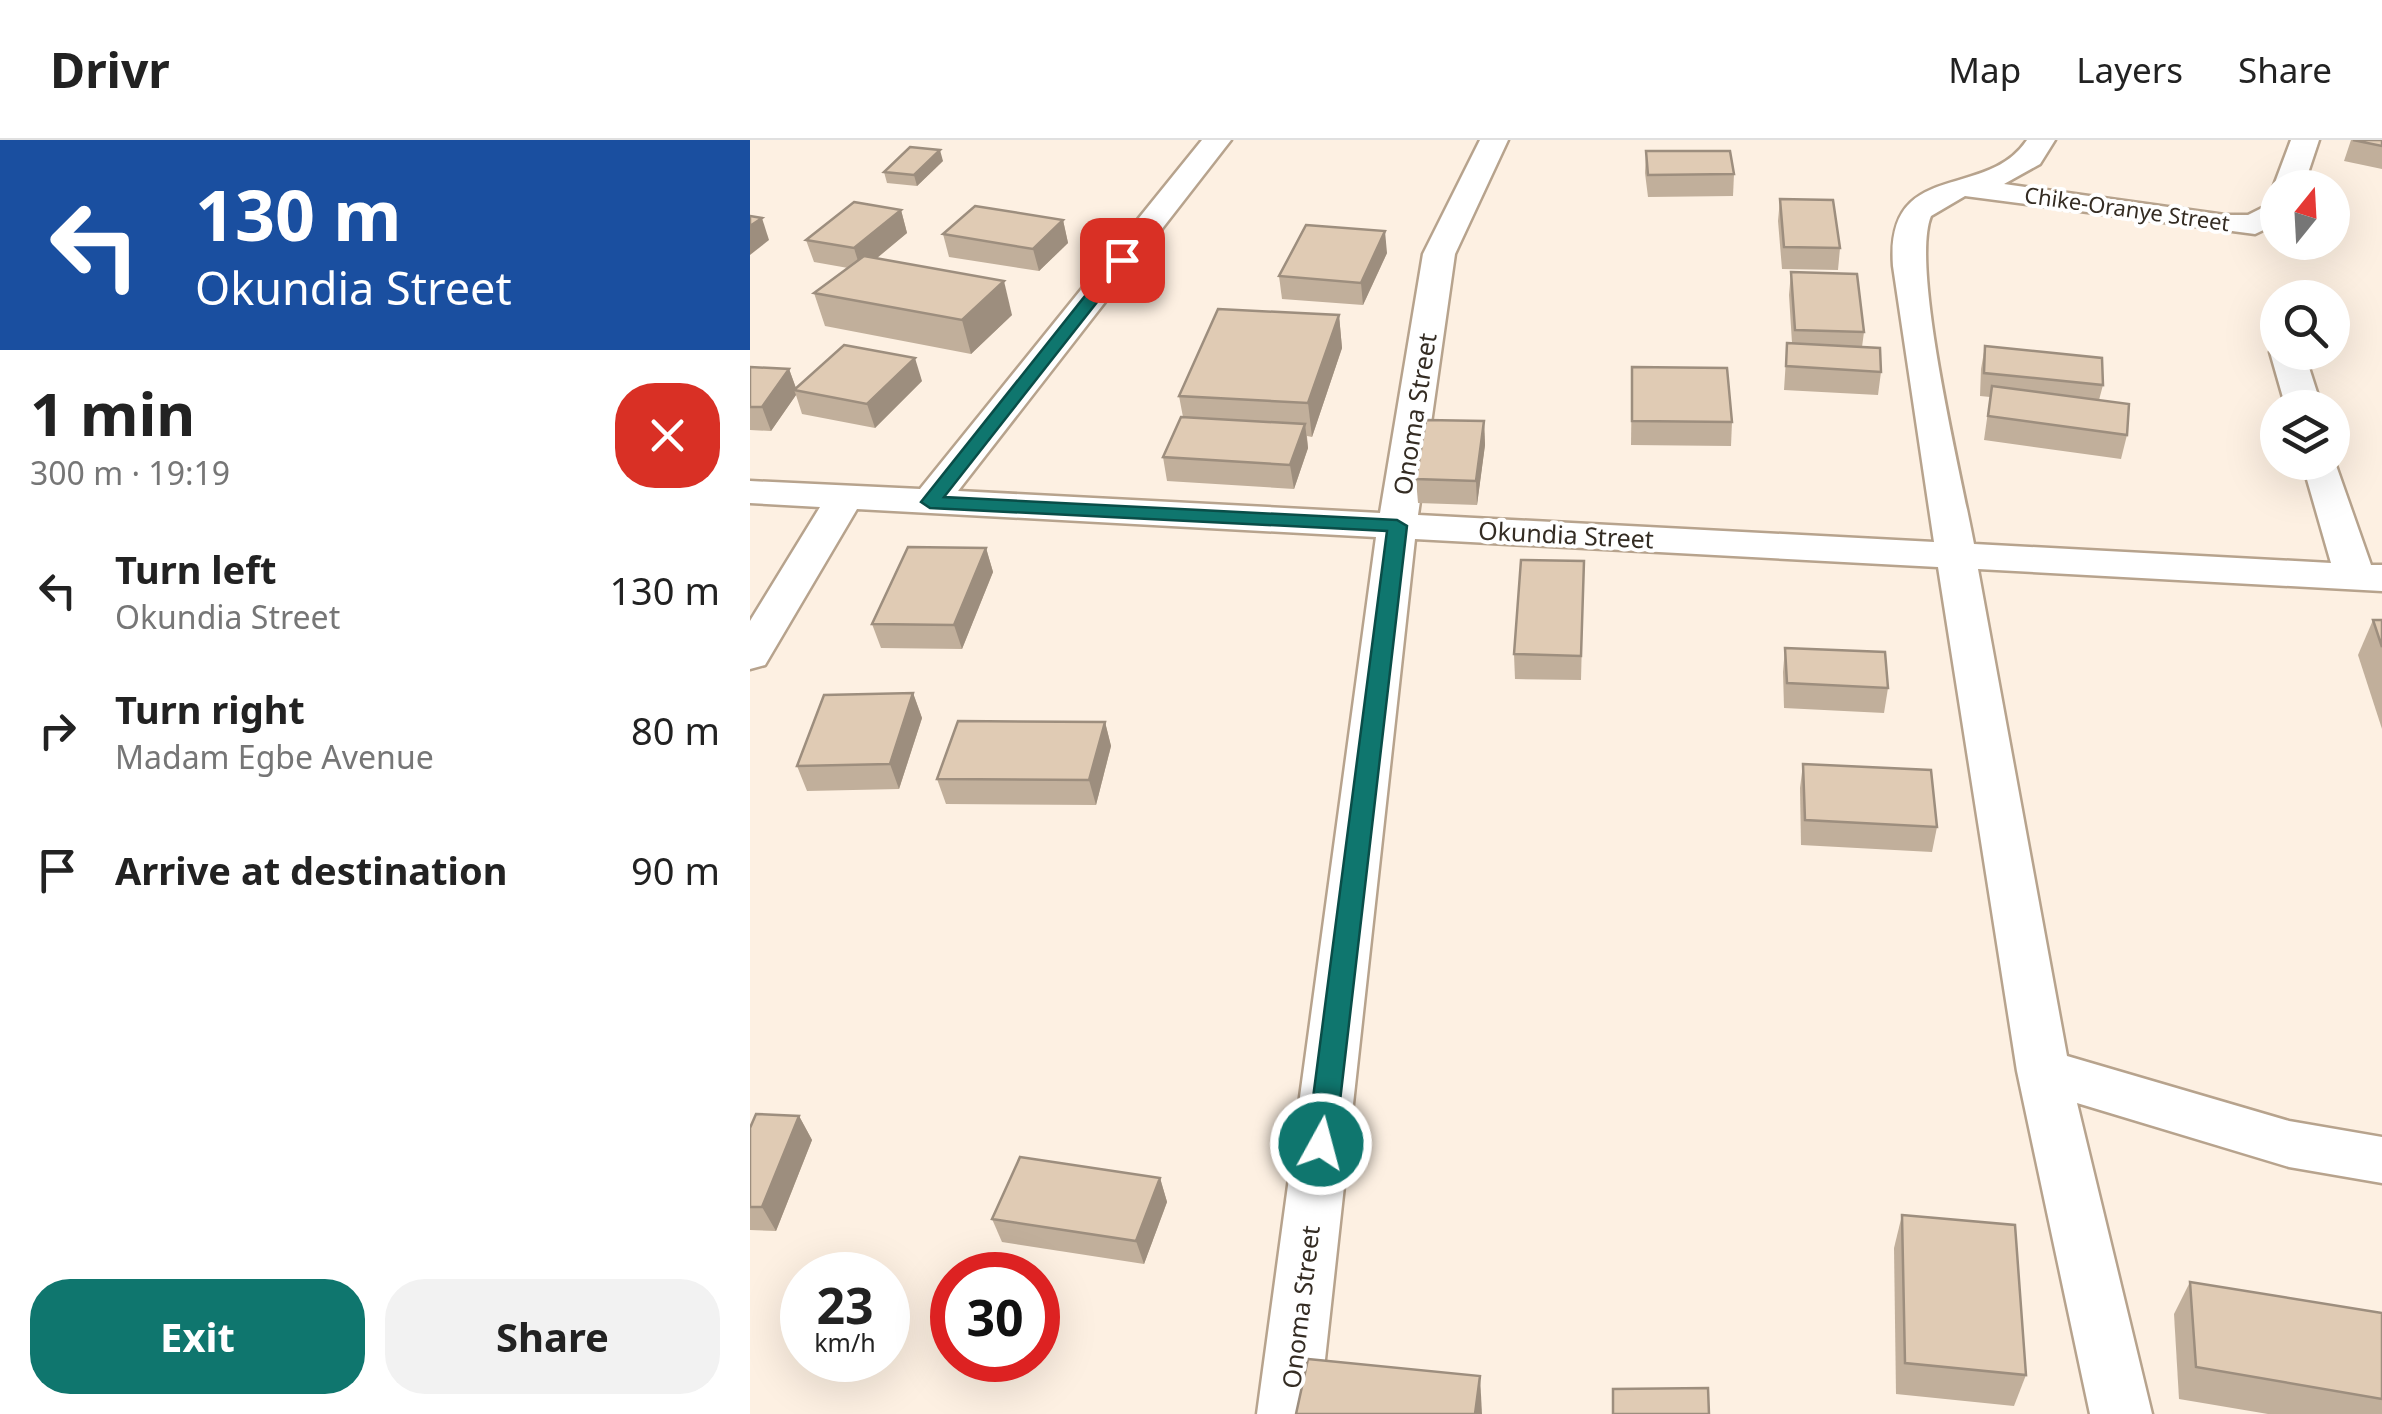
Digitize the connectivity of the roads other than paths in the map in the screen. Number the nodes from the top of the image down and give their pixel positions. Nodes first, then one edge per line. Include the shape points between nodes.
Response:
1 (1217, 140) edge
2 (1494, 140) edge
3 (2041, 140) edge
4 (2305, 140) edge
5 (2294, 170) edge
6 (1971, 188) junction
7 (2260, 222) edge
8 (2328, 480) edge
9 (750, 492) edge
10 (845, 497) junction
11 (930, 502) junction
12 (1397, 526) junction
13 (1958, 555) junction
14 (2368, 577) edge
15 (750, 656) edge
16 (2043, 1071) junction
17 (2382, 1160) edge
18 (1288, 1414) edge
19 (2122, 1414) edge

1 - 11 street
2 - 12 street, Onoma Street via 1440,254
3 - 6 street via 2016,166
4 - 5 street
6 - 7 street, Chike-Oranye Street via 2225,224
6 - 13 street via 1941,192 1921,204 1908,231 1912,301
8 - 14 street
9 - 10 street, Okundia Street
10 - 11 street, Okundia Street
10 - 15 street
11 - 12 street, Okundia Street
12 - 13 street, Okundia Street
12 - 18 street, Onoma Street
13 - 14 street, Okundia Street
13 - 16 street
16 - 17 street via 2288,1144
16 - 19 street

